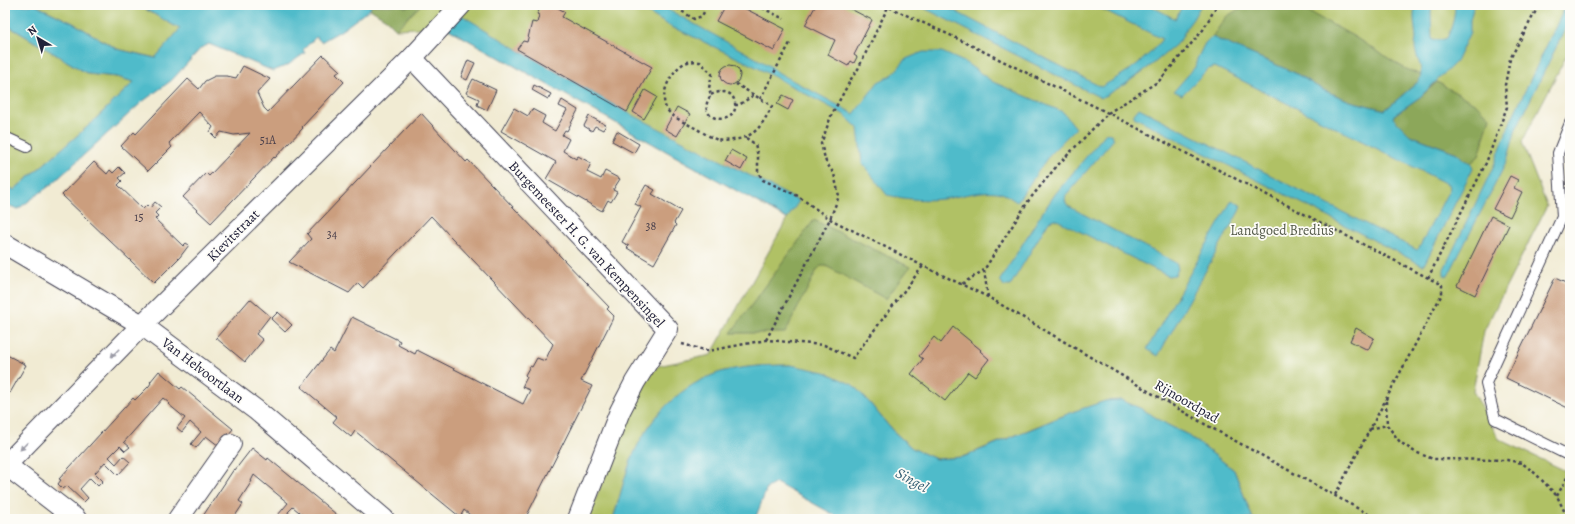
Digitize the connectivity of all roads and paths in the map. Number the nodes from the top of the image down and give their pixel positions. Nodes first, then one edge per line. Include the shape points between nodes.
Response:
1 (461, 5) edge
2 (672, 5) edge
3 (690, 5) edge
4 (702, 5) edge
5 (757, 5) edge
6 (884, 5) edge
7 (1217, 5) edge
8 (1540, 5) edge
9 (888, 7) junction
10 (784, 19) dead end
11 (790, 43) dead end
12 (412, 58) junction
13 (736, 84) dead end
14 (711, 95) junction
15 (754, 95) junction
16 (760, 99) junction
17 (735, 105) junction
18 (1108, 113) junction
19 (1570, 123) edge
20 (5, 137) edge
21 (746, 138) junction
22 (27, 147) dead end
23 (830, 219) junction
24 (5, 244) edge
25 (923, 266) junction
26 (984, 270) junction
27 (1428, 278) junction
28 (962, 284) junction
29 (988, 297) junction
30 (142, 325) junction
31 (668, 329) junction
32 (766, 340) junction
33 (1386, 401) junction
34 (1387, 425) junction
35 (1370, 429) junction
36 (231, 444) dead end
37 (1570, 456) edge
38 (6, 466) edge
39 (1570, 472) edge
40 (1335, 495) junction
41 (1557, 496) junction
42 (76, 519) edge
43 (178, 519) edge
44 (384, 519) edge
45 (578, 519) edge
46 (1377, 519) edge
47 (1568, 519) edge

1 - 12 street, Kievitstraat
2 - 4 path via 694,19 702,16
3 - 4 path
5 - 10 path
6 - 9 path
7 - 18 path via 1203,30 1159,81
8 - 27 path via 1510,59 1505,85 1507,107 1486,163
9 - 18 path
9 - 23 path via 858,69 850,78 831,116 821,144 826,162 834,174 839,196
11 - 16 path
12 - 30 street, Kievitstraat
12 - 31 street, Burgemeester H. G. van Kempensingel
13 - 15 path
14 - 17 path via 725,91 732,96
14 - 17 path via 706,109 716,119 730,116
14 - 21 path via 709,88 712,74 700,62 692,61 684,64 672,76 663,97 670,114 719,140
15 - 16 path
15 - 17 path
16 - 21 path via 772,106 766,119
18 - 26 path via 1056,167 1029,200
18 - 27 path
19 - 37 lane via 1558,153 1562,217 1486,383 1495,420
20 - 22 lane
21 - 23 path, Rijnoordpad via 755,144 758,172 763,180 798,196
23 - 25 path, Rijnoordpad
23 - 32 path
24 - 30 street, Van Helvoortlaan
25 - 28 path, Rijnoordpad
25 - 32 path via 853,358 824,345
26 - 28 path
26 - 29 path
27 - 33 path via 1442,285 1442,294
28 - 29 path, Rijnoordpad
29 - 40 path, Rijnoordpad via 1201,422
30 -> 38 street, Kievitstraat
30 - 44 street, Van Helvoortlaan via 256,410
31 - 32 path via 682,344 708,351
31 - 45 street, Burgemeester H. G. van Kempensingel via 620,411
33 - 34 path
33 - 35 path
34 - 35 path
34 - 41 path via 1405,446 1433,459 1507,460 1522,463
35 - 40 path
36 - 43 street
38 - 42 street
39 - 41 path
40 - 46 path, Rijnoordpad
41 - 47 path

